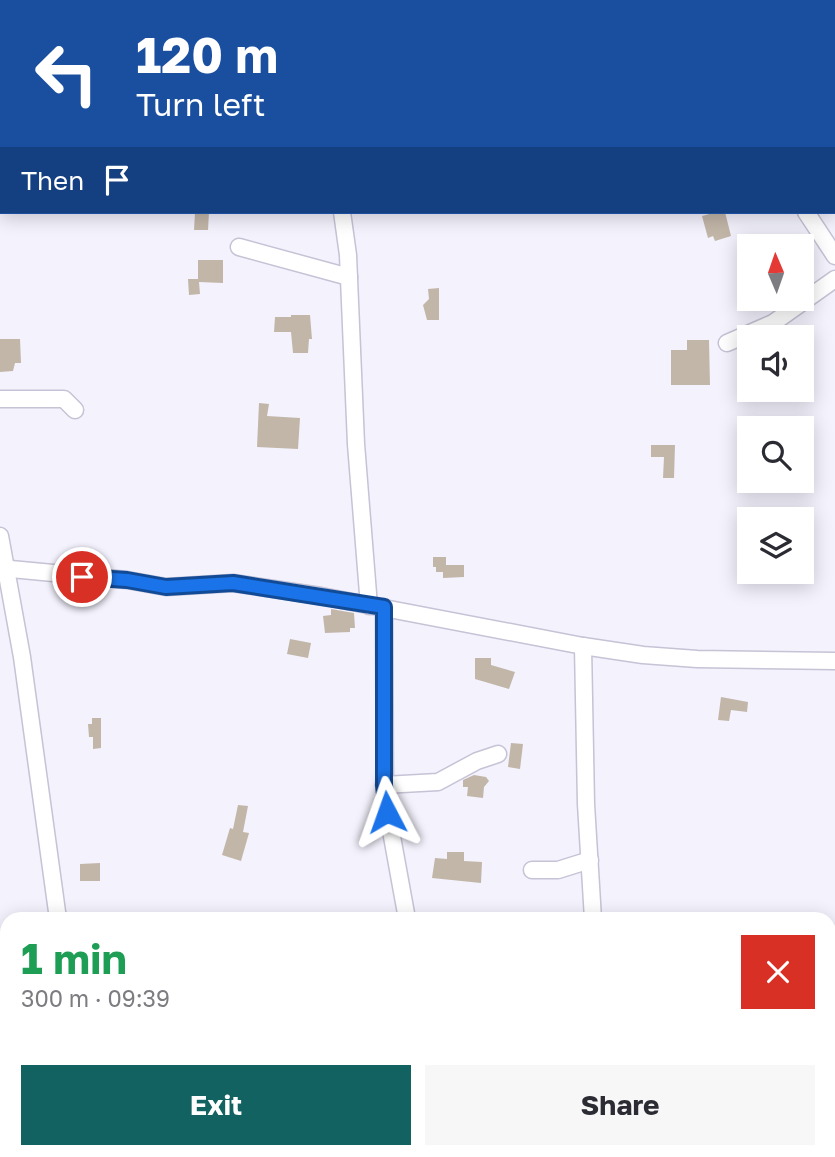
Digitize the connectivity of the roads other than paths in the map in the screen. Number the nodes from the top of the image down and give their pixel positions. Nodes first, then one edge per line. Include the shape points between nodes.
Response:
1 (342, 214) edge
2 (807, 214) edge
3 (239, 247) dead end
4 (835, 256) edge
5 (349, 277) junction
6 (835, 279) edge
7 (727, 343) dead end
8 (0, 400) edge
9 (75, 410) dead end
10 (0, 536) edge
11 (4, 569) edge
12 (377, 607) junction
13 (583, 646) junction
14 (835, 661) edge
15 (498, 754) dead end
16 (384, 785) junction
17 (590, 860) junction
18 (532, 870) dead end
19 (57, 912) edge
20 (405, 912) edge
21 (593, 912) edge

1 - 5 street
2 - 4 street
3 - 5 street
5 - 12 street via 356,444
6 - 7 street via 773,323
8 - 9 street via 64,400
10 - 11 street
11 - 12 street via 166,587 233,583
11 - 19 street
12 - 13 street
12 - 16 street
13 - 14 street via 697,659
13 - 17 street
15 - 16 street via 438,782
16 - 20 street
17 - 18 street via 558,870
17 - 21 street

